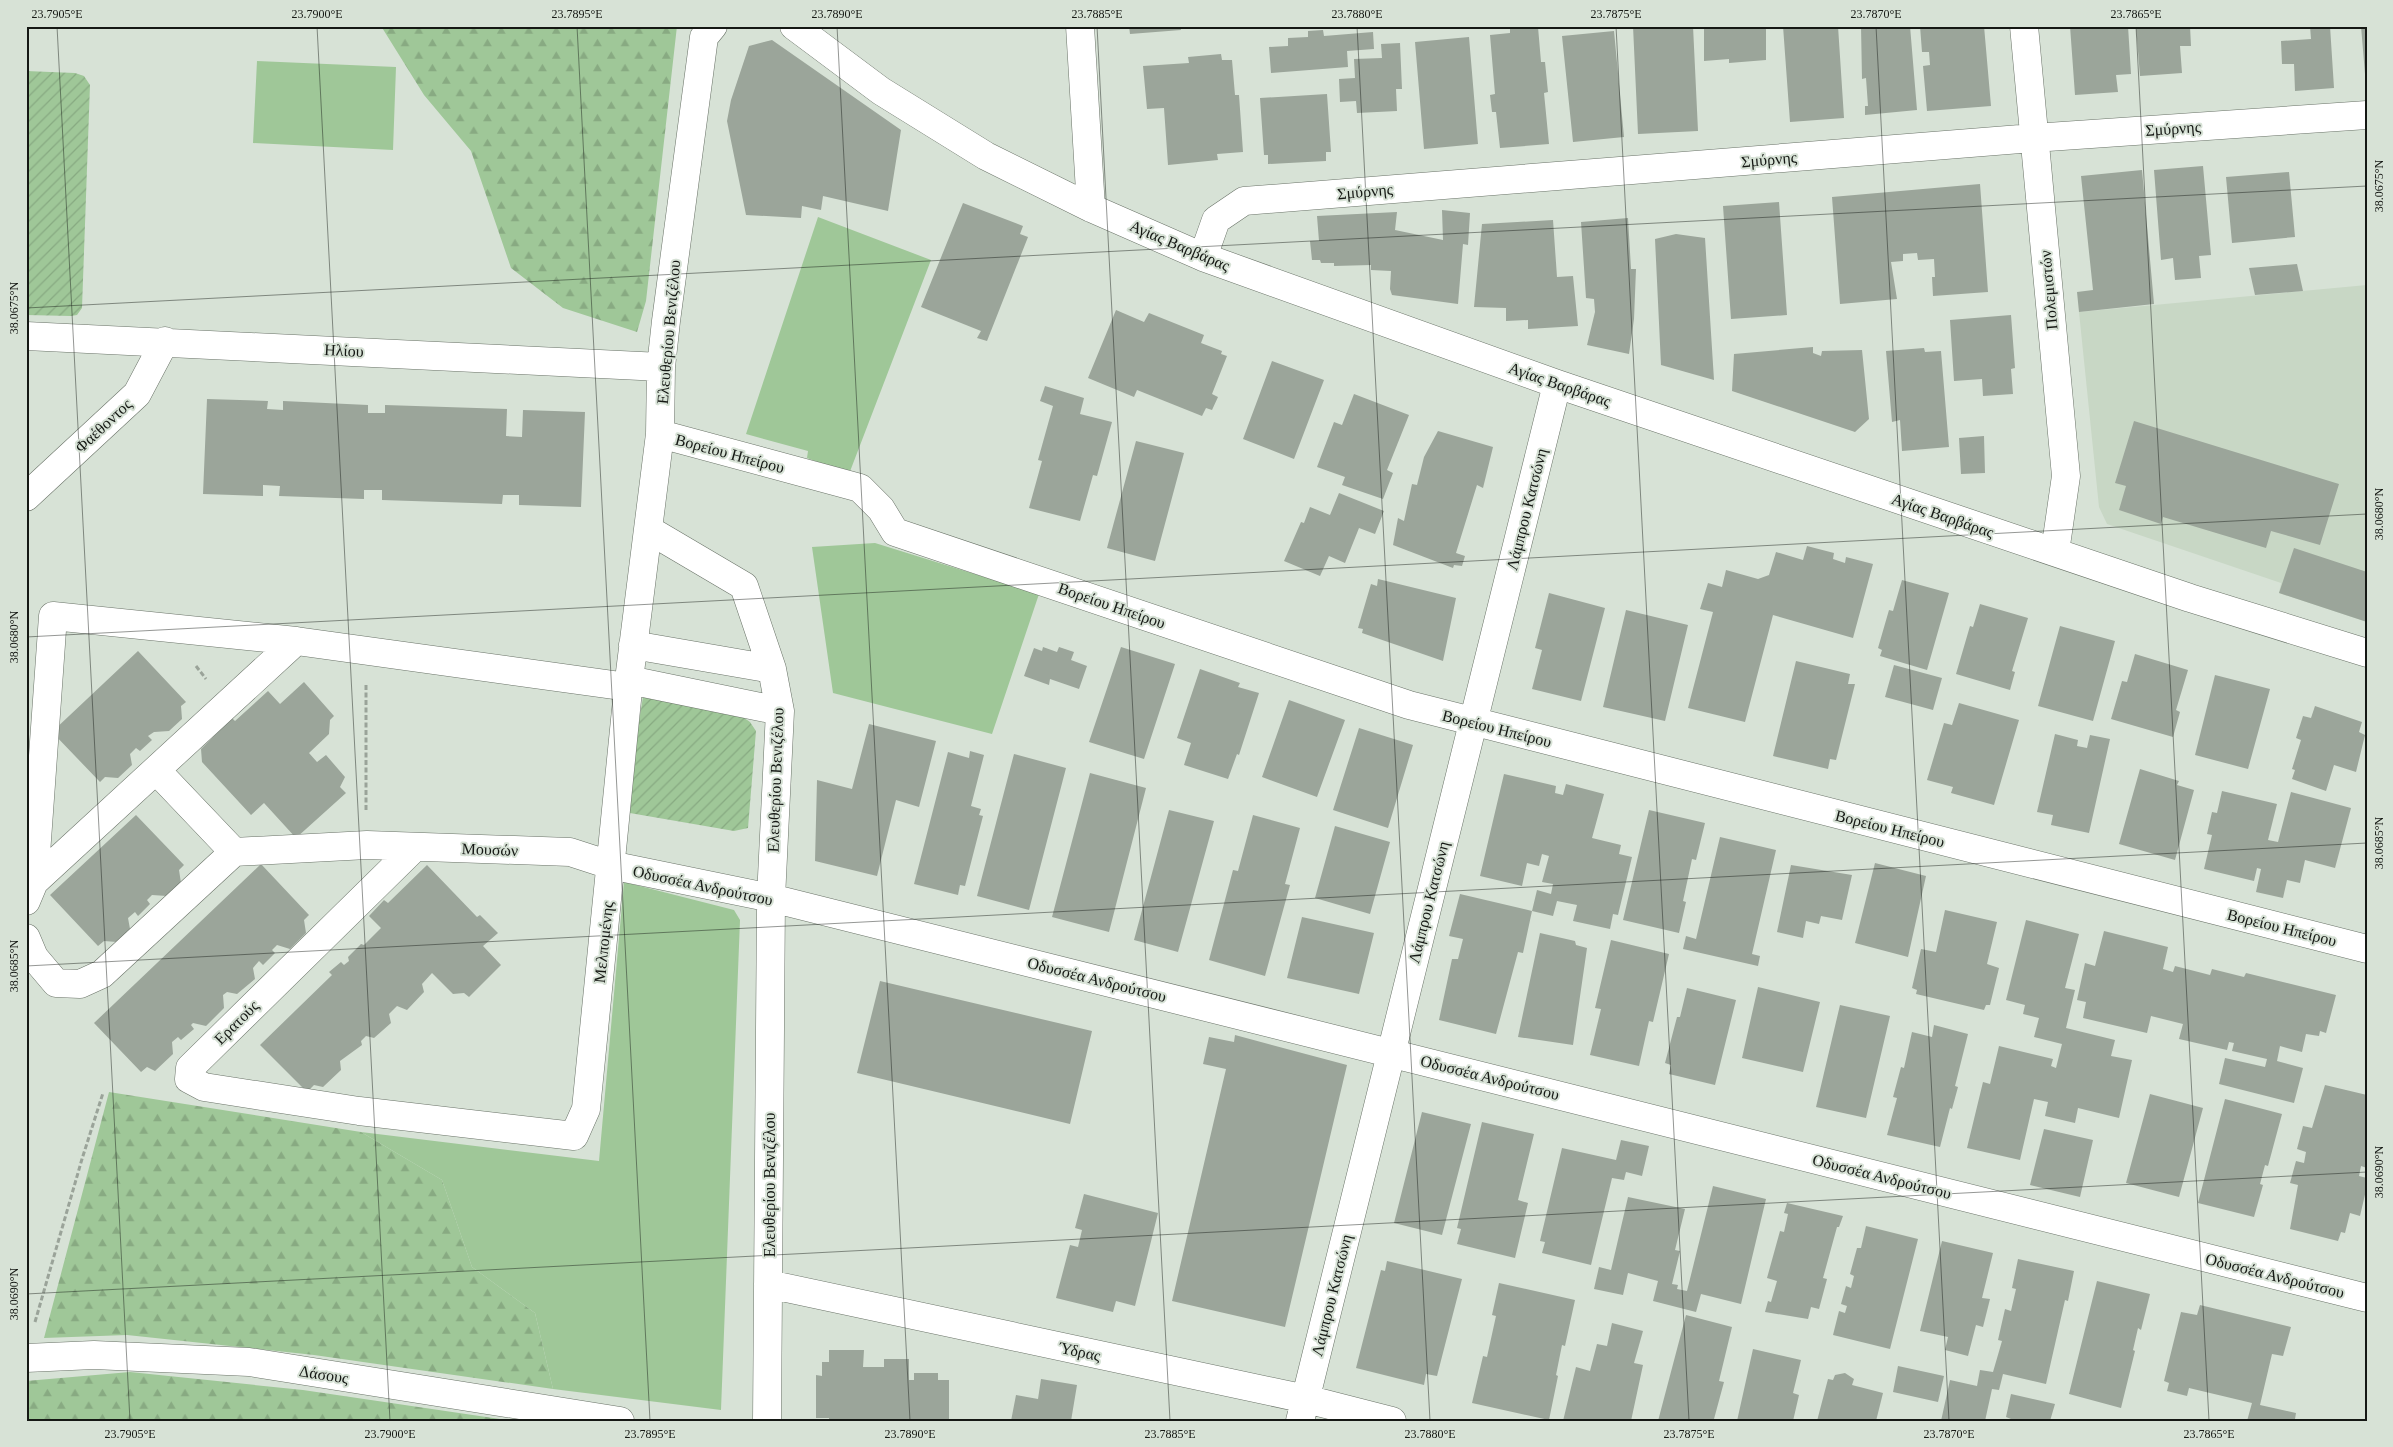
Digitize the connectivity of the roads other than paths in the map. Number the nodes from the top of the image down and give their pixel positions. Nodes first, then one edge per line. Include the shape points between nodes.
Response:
1 (713, 26) edge
2 (794, 26) edge
3 (1080, 26) edge
4 (2024, 26) edge
5 (2367, 115) edge
6 (2033, 138) junction
7 (1091, 208) junction
8 (1203, 257) junction
9 (26, 336) edge
10 (165, 341) junction
11 (661, 367) junction
12 (1557, 384) junction
13 (660, 434) junction
14 (26, 497) edge
15 (648, 530) junction
16 (2055, 552) junction
17 (296, 641) junction
18 (633, 645) junction
19 (2367, 653) edge
20 (772, 669) junction
21 (628, 684) junction
22 (780, 711) junction
23 (1472, 722) junction
24 (156, 770) junction
25 (415, 847) junction
26 (234, 852) junction
27 (610, 865) junction
28 (30, 892) edge
29 (771, 898) junction
30 (26, 938) edge
31 (2367, 949) edge
32 (1390, 1052) junction
33 (359, 1111) joint
34 (768, 1284) junction
35 (2367, 1298) edge
36 (26, 1358) edge
37 (1303, 1410) edge
38 (620, 1421) edge
39 (767, 1421) edge
40 (1392, 1421) edge

1 - 11 street, Ελευθερίου Βενιζέλου via 704,37
2 - 7 street, Αγίας Βαρβάρας via 881,91 986,156
3 - 7 street
4 - 6 street, Πολεμιστών
5 - 6 street, Σμύρνης
6 - 8 street, Σμύρνης via 1244,201 1216,220
6 - 16 street, Πολεμιστών via 2066,476
7 - 8 street, Αγίας Βαρβάρας
8 - 12 street, Αγίας Βαρβάρας
9 - 10 street, Ηλίου
10 - 11 street, Ηλίου
10 - 14 street, Φαέθοντος via 137,394
11 - 13 street, Ελευθερίου Βενιζέλου
12 - 16 street, Αγίας Βαρβάρας
12 - 23 street, Λάμπρου Κατσώνη
13 - 15 street, Ελευθερίου Βενιζέλου
13 - 23 street, Βορείου Ηπείρου via 860,488 881,509 896,532 1409,705
15 - 18 street, Μελπομένης
15 - 20 street, Ελευθερίου Βενιζέλου via 744,586
16 - 19 street, Αγίας Βαρβάρας
17 - 21 street
17 - 24 street
17 - 28 street via 53,616
18 - 20 street
18 - 21 street, Μελπομένης
20 - 22 street, Ελευθερίου Βενιζέλου
21 - 22 street
21 - 27 street, Μελπομένης
22 - 29 street, Ελευθερίου Βενιζέλου
23 - 31 street, Βορείου Ηπείρου
23 - 32 street, Λάμπρου Κατσώνη
24 - 26 street
24 - 28 street
25 - 26 street, Μουσών via 367,845
25 - 27 street, Μουσών via 570,852
25 - 33 street, Ερατούς via 190,1068 189,1080 204,1087
26 - 30 street via 102,974 80,984 56,983 34,957
27 - 29 street, Οδυσσέα Ανδρούτσου
27 - 33 street, Μελπομένης via 586,1109 574,1136
29 - 32 street, Οδυσσέα Ανδρούτσου
29 - 34 street, Ελευθερίου Βενιζέλου
32 - 35 street, Οδυσσέα Ανδρούτσου
32 - 37 street, Λάμπρου Κατσώνη
34 - 37 street, Ύδρας
34 - 39 street, Ελευθερίου Βενιζέλου
36 - 38 street, Δάσους via 94,1355 249,1362
37 - 40 street, Ύδρας

